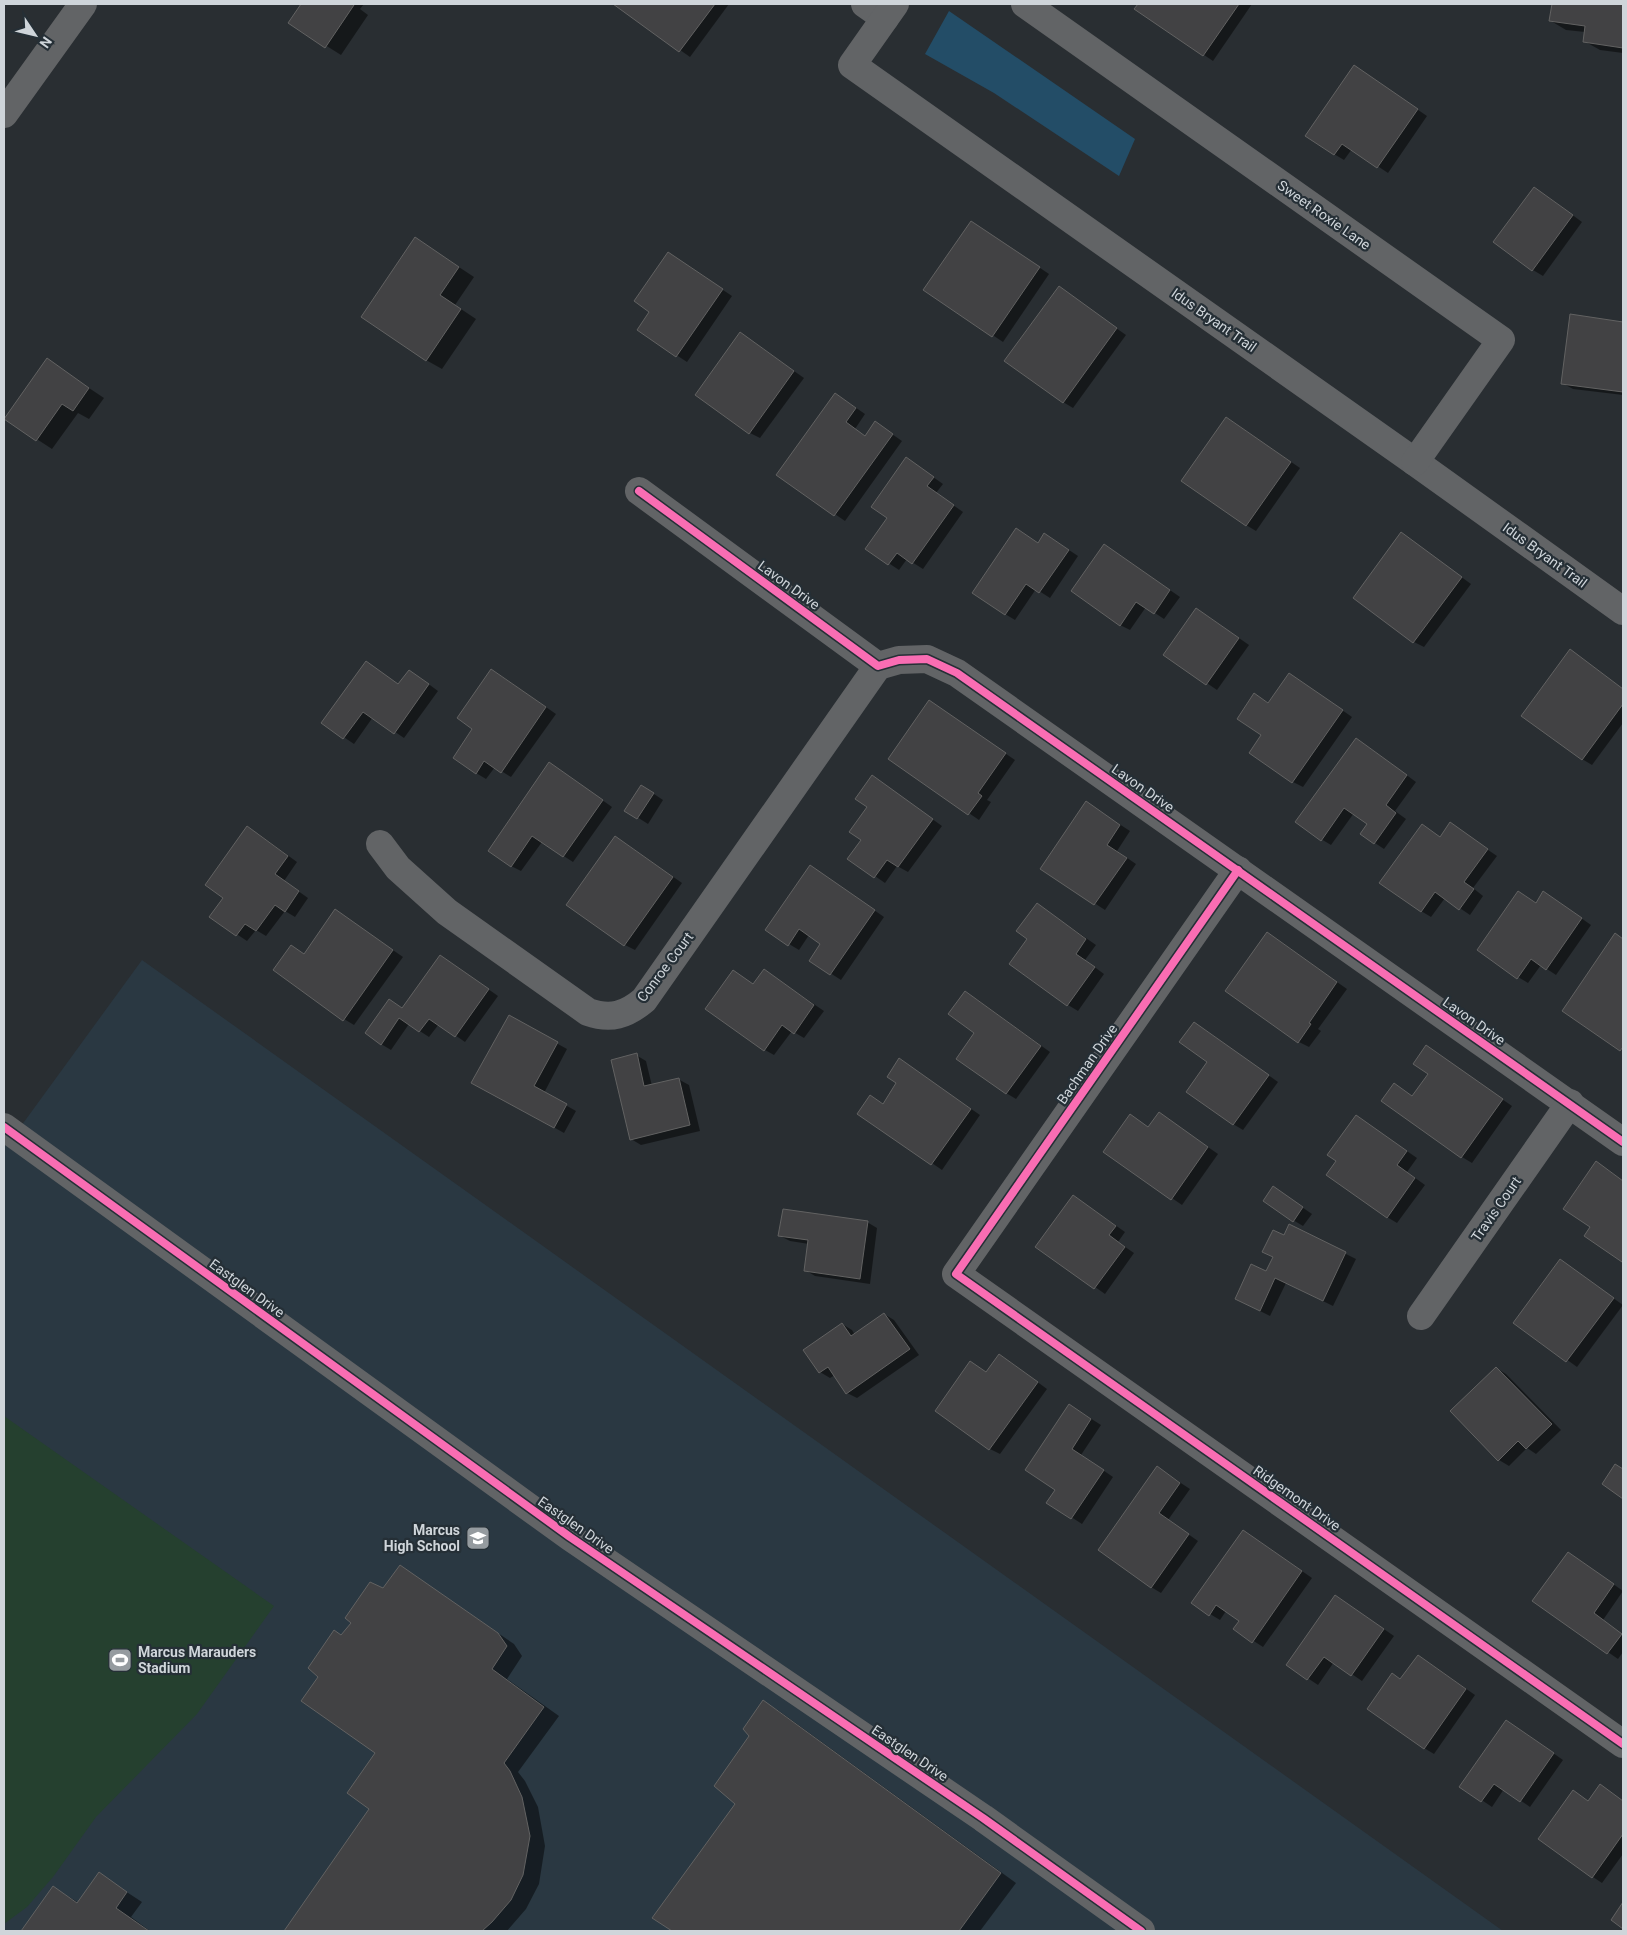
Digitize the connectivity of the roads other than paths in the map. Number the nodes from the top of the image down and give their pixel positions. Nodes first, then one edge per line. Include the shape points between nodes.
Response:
1 (83, 4) edge
2 (1025, 4) edge
3 (882, 8) edge
4 (4, 114) edge
5 (1416, 462) junction
6 (640, 491) dead end
7 (1623, 611) edge
8 (878, 666) junction
9 (380, 844) dead end
10 (1238, 870) junction
11 (1570, 1103) junction
12 (4, 1127) edge
13 (1623, 1142) edge
14 (956, 1274) joint
15 (1421, 1316) dead end
16 (1622, 1741) edge
17 (1141, 1931) edge

1 - 4 street
2 - 5 street, Sweet Roxie Lane via 1501,340
3 - 5 street, Idus Bryant Trail via 852,66
5 - 7 street, Idus Bryant Trail
6 - 8 street, Lavon Drive
8 - 9 street, Conroe Court via 644,1000 632,1010 603,1017 588,1012 447,912 398,868
8 - 10 street, Lavon Drive via 899,660 927,659 957,673
10 - 11 street, Lavon Drive
10 - 14 street, Bachman Drive
11 - 13 street, Lavon Drive
11 - 15 street, Travis Court
12 - 17 street, Eastglen Drive via 570,1537 983,1818
14 - 16 street, Ridgemont Drive

